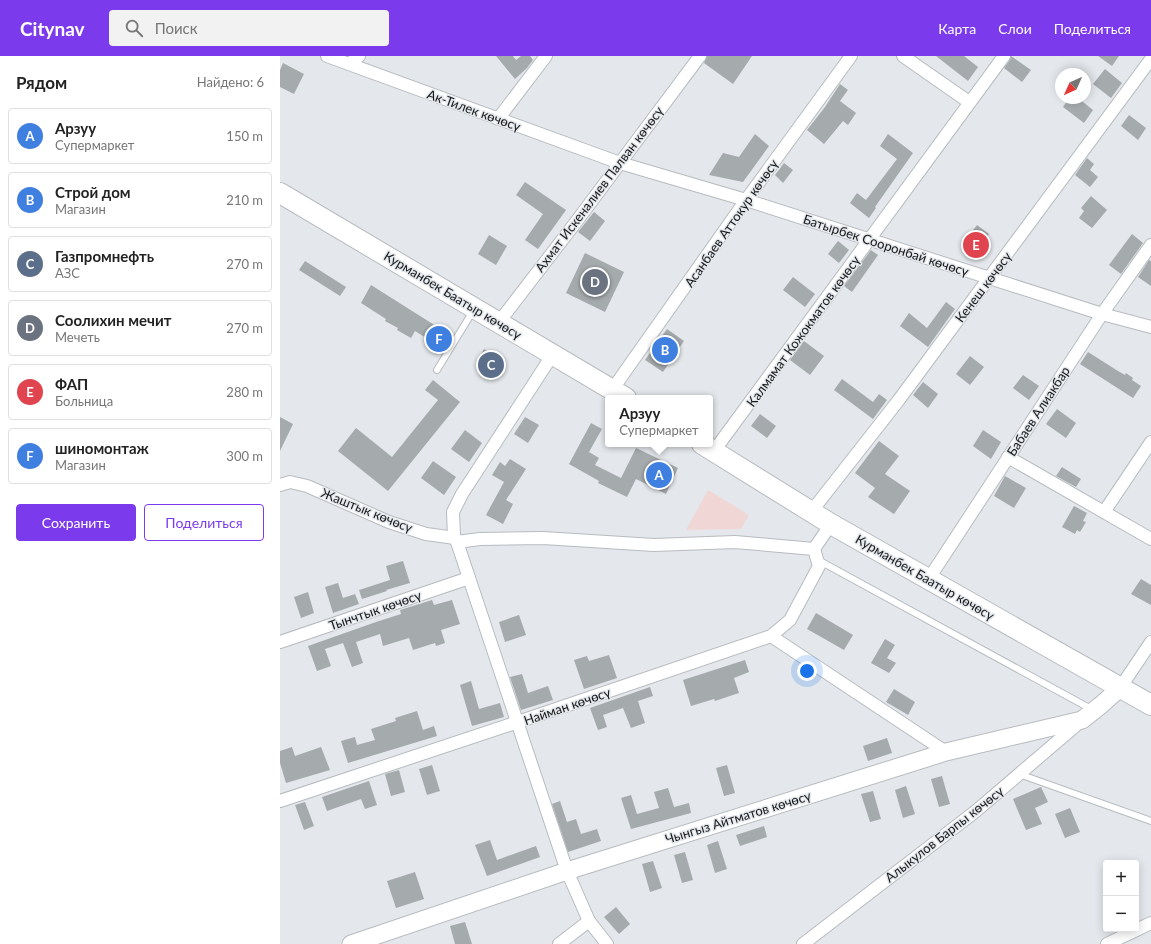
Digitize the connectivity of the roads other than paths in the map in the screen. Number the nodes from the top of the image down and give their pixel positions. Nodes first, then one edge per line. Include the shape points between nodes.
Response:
1 (327, 56) edge
2 (359, 56) edge
3 (546, 56) edge
4 (700, 56) edge
5 (851, 56) edge
6 (903, 56) edge
7 (1004, 56) edge
8 (1151, 59) edge
9 (349, 64) junction
10 (969, 102) junction
11 (498, 119) junction
12 (620, 163) junction
13 (280, 193) edge
14 (746, 200) junction
15 (870, 240) junction
16 (1151, 245) edge
17 (990, 278) junction
18 (475, 308) junction
19 (1102, 314) junction
20 (498, 322) junction
21 (1151, 327) edge
22 (553, 354) junction
23 (437, 370) dead end
24 (619, 394) edge
25 (713, 442) edge
26 (1151, 442) edge
27 (708, 448) edge
28 (1008, 457) junction
29 (280, 485) edge
30 (811, 512) junction
31 (1104, 512) junction
32 (831, 524) junction
33 (1151, 539) edge
34 (456, 540) junction
35 (817, 558) junction
36 (469, 578) junction
37 (928, 580) junction
38 (772, 636) junction
39 (280, 642) edge
40 (1151, 642) edge
41 (1120, 688) junction
42 (1151, 705) edge
43 (1088, 715) junction
44 (518, 722) junction
45 (946, 752) junction
46 (1019, 774) junction
47 (280, 801) edge
48 (1151, 821) edge
49 (567, 871) junction
50 (589, 921) junction
51 (1151, 923) edge
52 (351, 944) edge
53 (559, 944) edge
54 (607, 944) edge
55 (803, 944) edge
56 (1108, 944) edge

1 - 9 street, Ак-Тилек көчөсү
2 - 9 street
3 - 11 street
4 - 12 street, Ахмат Искеналиев Палван көчөсү
5 - 14 street, Асанбаев Аттокур көчөсү
6 - 10 street
7 - 10 street, Калмамат Кожокматов көчөсү
8 - 17 street, Кенеш көчөсү
9 - 11 street, Ак-Тилек көчөсү
10 - 15 street, Калмамат Кожокматов көчөсү
11 - 12 street, Ак-Тилек көчөсү
12 - 14 street, Батырбек Сооронбай көчөсү
12 - 20 street, Ахмат Искеналиев Палван көчөсү
13 - 18 highway, Курманбек Баатыр көчөсү
14 - 15 street, Батырбек Сооронбай көчөсү
14 - 24 street, Асанбаев Аттокур көчөсү
15 - 17 street, Батырбек Сооронбай көчөсү
15 - 25 street, Калмамат Кожокматов көчөсү
16 - 19 street, Бабаев Алиакбар
17 - 19 street, Батырбек Сооронбай көчөсү
17 - 30 street, Кенеш көчөсү
18 - 20 highway, Курманбек Баатыр көчөсү
18 - 23 lane
19 - 21 street, Батырбек Сооронбай көчөсү
19 - 28 street, Бабаев Алиакбар
20 - 22 highway, Курманбек Баатыр көчөсү
22 - 24 highway, Курманбек Баатыр көчөсү
22 - 34 street via 462,494 453,512
26 - 31 street
27 - 30 highway, Курманбек Баатыр көчөсү
28 - 31 street
28 - 37 street, Бабаев Алиакбар
29 - 34 street, Жаштык көчөсү via 290,482 307,486 389,522
30 - 32 highway, Курманбек Баатыр көчөсү
31 - 33 street
32 - 35 street, Найман көчөсү
32 - 37 highway, Курманбек Баатыр көчөсү
34 - 35 street, Жаштык көчөсү via 543,538 654,545 735,542
34 - 36 street
35 - 38 street, Найман көчөсү via 790,620
35 - 43 lane
36 - 39 street, Тынчтык көчөсү
36 - 44 street
37 - 41 highway, Курманбек Баатыр көчөсү
38 - 44 street, Найман көчөсү
38 - 45 street
40 - 41 street
41 - 42 highway, Курманбек Баатыр көчөсү
41 - 43 main road, Чынгыз Айтматов көчөсү
43 - 45 main road, Чынгыз Айтматов көчөсү
43 - 46 street, Алыкулов Барпы көчөсү
44 - 47 street, Найман көчөсү
44 - 49 street
45 - 49 main road, Чынгыз Айтматов көчөсү
46 - 48 lane
46 - 55 street, Алыкулов Барпы көчөсү via 976,811
49 - 50 street
49 - 52 main road, Чынгыз Айтматов көчөсү
50 - 53 street
50 - 54 street
51 - 56 street

